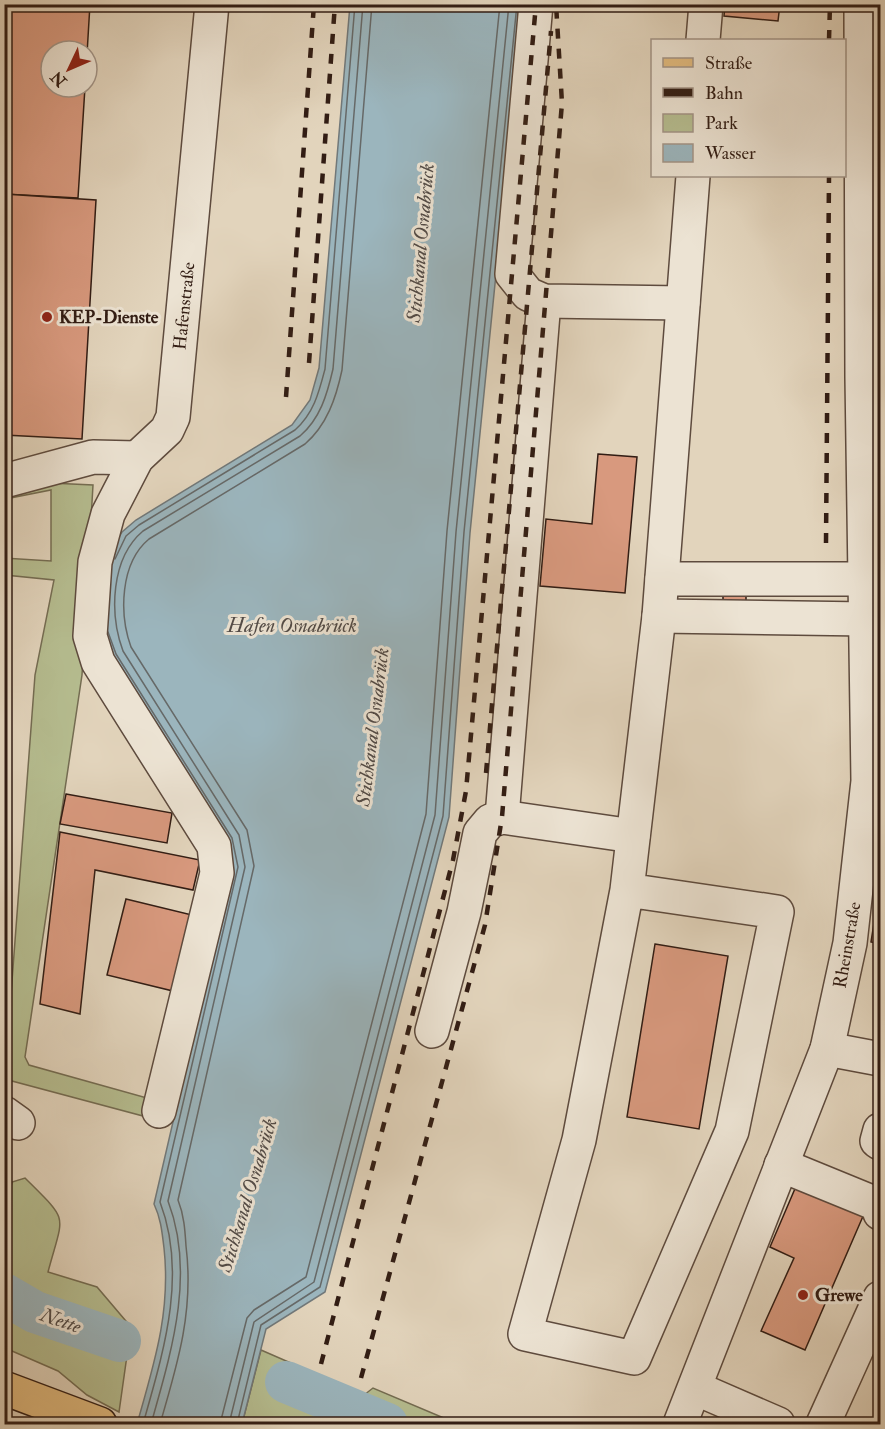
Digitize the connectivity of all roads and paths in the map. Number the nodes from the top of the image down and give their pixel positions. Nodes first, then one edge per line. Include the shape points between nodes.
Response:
1 (212, 4) edge
2 (536, 4) edge
3 (706, 4) edge
4 (861, 4) edge
5 (703, 39) edge
6 (693, 177) edge
7 (544, 301) junction
8 (683, 303) junction
9 (136, 458) junction
10 (4, 482) edge
11 (873, 578) edge
12 (662, 579) junction
13 (659, 616) junction
14 (867, 619) junction
15 (502, 817) junction
16 (633, 836) junction
17 (627, 890) junction
18 (432, 1031) dead end
19 (827, 1049) junction
20 (880, 1059) edge
21 (159, 1111) dead end
22 (880, 1130) edge
23 (880, 1143) edge
24 (781, 1165) junction
25 (880, 1213) edge
26 (880, 1298) edge
27 (4, 1388) edge
28 (695, 1388) junction
29 (109, 1421) edge
30 (143, 1425) edge
31 (680, 1425) edge
32 (778, 1425) edge
33 (823, 1425) edge

1 - 9 street, Hafenstraße via 172,417 167,430
2 - 7 street via 512,274 528,294
3 - 5 street
4 - 11 street, Rheinstraße via 862,377
6 - 8 street
7 - 8 street
7 - 15 street
8 - 12 street
9 - 10 street via 93,457
9 - 21 street via 108,514 95,562 90,636 98,662 214,846 217,873
11 - 12 street
11 - 14 street, Rheinstraße
12 - 13 street
13 - 14 street
13 - 16 street
14 - 19 street, Rheinstraße via 868,781 850,943
15 - 16 street
15 - 18 street via 490,820 480,833 464,912
16 - 17 street
17 - 17 street via 579,1140 525,1334 634,1358 732,1131 777,912
19 - 20 street
19 - 24 street, Rheinstraße
22 - 23 street
24 - 25 street via 879,1205
24 - 28 street, Rheinstraße
26 - 33 street
27 - 29 main road
28 - 31 street, Rheinstraße
28 - 32 street
29 - 30 path

